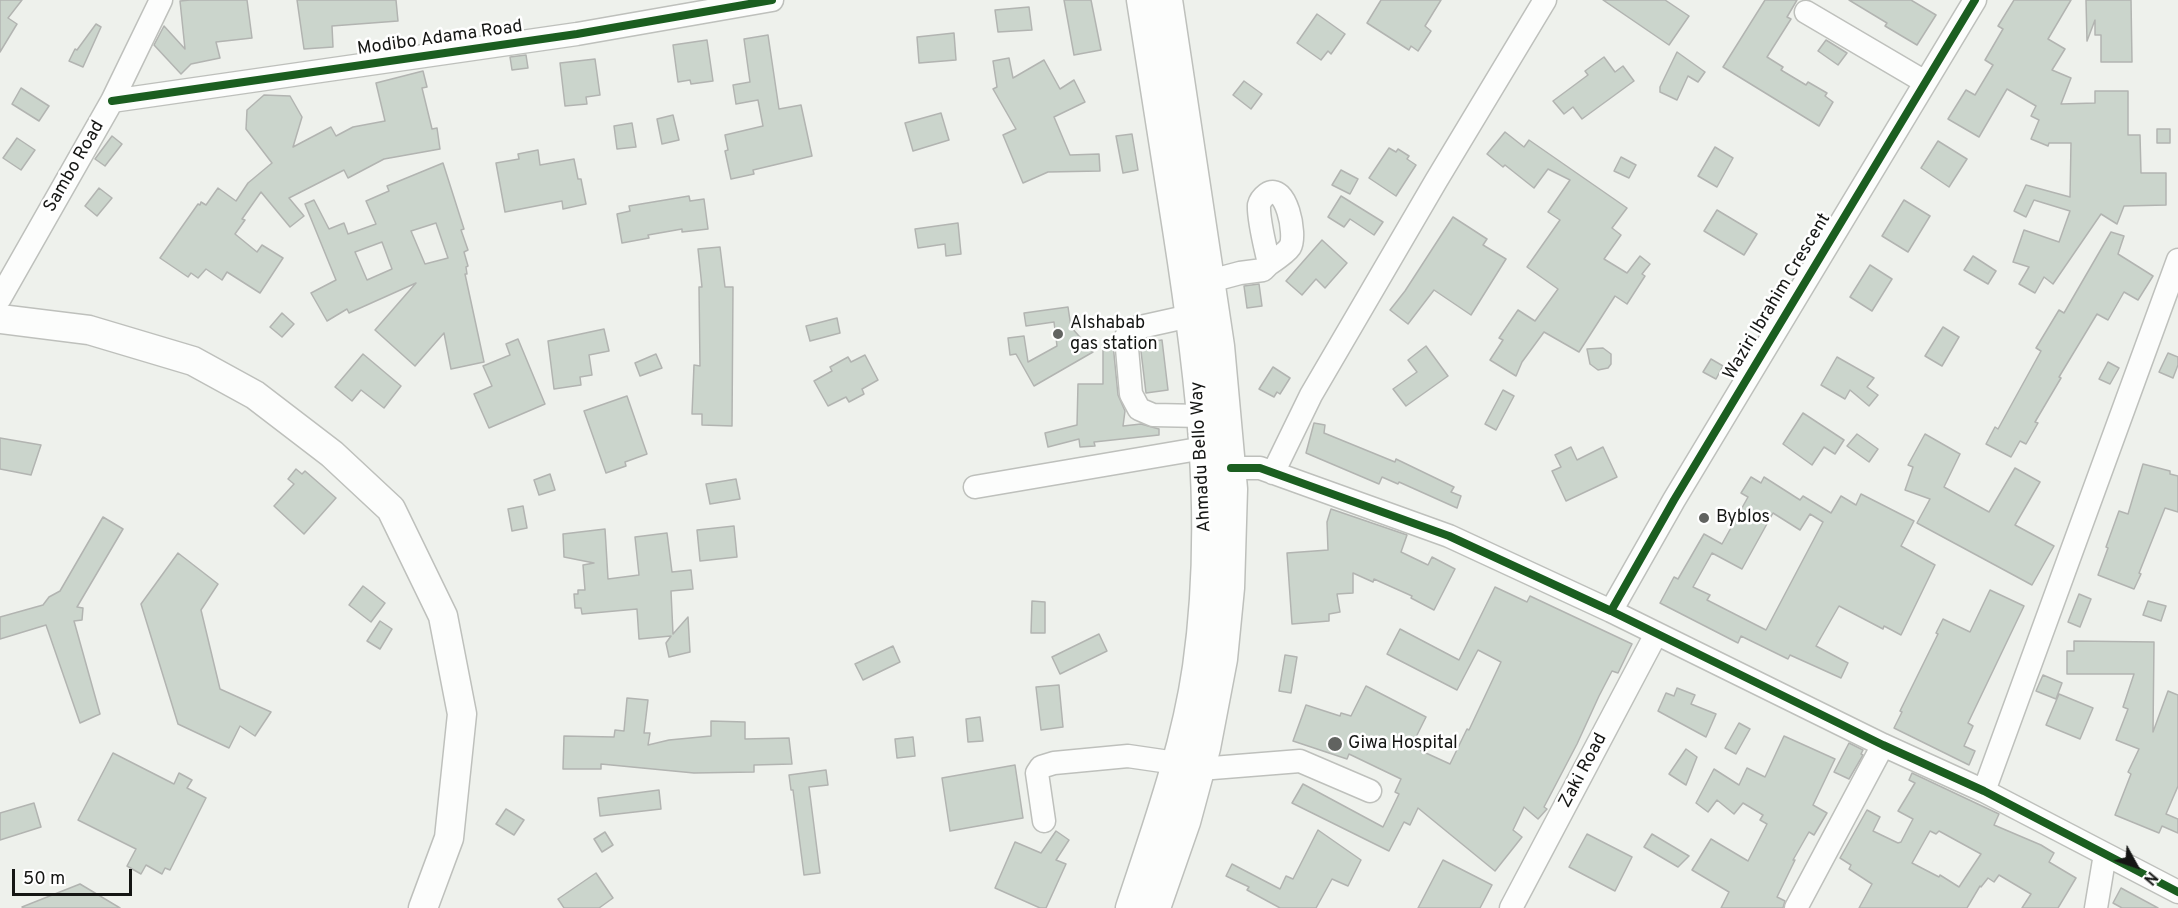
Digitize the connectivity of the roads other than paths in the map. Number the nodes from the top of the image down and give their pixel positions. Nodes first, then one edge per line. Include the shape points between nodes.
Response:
1 (161, 0) edge
2 (772, 0) edge
3 (1141, 0) edge
4 (1168, 0) edge
5 (1545, 0) edge
6 (1975, 0) edge
7 (1806, 12) dead end
8 (1925, 82) junction
9 (112, 101) junction
10 (2178, 260) edge
11 (1269, 264) dead end
12 (1210, 280) junction
13 (0, 298) edge
14 (1190, 316) junction
15 (0, 319) edge
16 (1202, 416) junction
17 (1204, 448) junction
18 (1231, 468) junction
19 (1273, 473) junction
20 (975, 487) dead end
21 (1611, 611) junction
22 (1656, 634) junction
23 (1883, 745) junction
24 (1188, 766) junction
25 (1370, 791) dead end
26 (1984, 791) junction
27 (1044, 821) dead end
28 (2105, 854) junction
29 (2178, 892) edge
30 (423, 908) edge
31 (1130, 908) edge
32 (1156, 908) edge
33 (1511, 908) edge
34 (1796, 908) edge
35 (2096, 908) edge

1 - 9 street, Sambo Road
2 - 9 street, Modibo Adama Road via 577,34
3 - 14 main road, Ahmadu Bello Way
4 - 12 main road, Ahmadu Bello Way
5 - 19 street via 1317,384
6 - 8 street, Waziri Ibrahim Crescent
7 - 8 street
8 - 21 street, Waziri Ibrahim Crescent
9 - 13 street, Sambo Road
10 - 26 street
11 - 12 street via 1263,270
12 - 18 main road, Ahmadu Bello Way
14 - 16 main road, Ahmadu Bello Way
14 - 16 street via 1136,328 1126,337 1131,394 1139,409 1153,415
15 - 30 main road via 89,330 193,361 255,395 332,454 391,509 443,616 462,714 449,838
16 - 17 main road, Ahmadu Bello Way
17 - 20 street
17 - 24 main road, Ahmadu Bello Way via 1205,594
18 - 19 street via 1260,468
18 - 24 main road, Ahmadu Bello Way via 1230,588 1224,647
19 - 21 street via 1449,536
21 - 22 street
22 - 23 street
22 - 33 street, Zaki Road
23 - 26 street
23 - 34 street
24 - 25 street via 1300,761
24 - 27 street via 1128,756 1041,767 1037,773
24 - 31 main road, Ahmadu Bello Way
24 - 32 main road, Ahmadu Bello Way via 1186,822
26 - 28 street
28 - 29 street
28 - 35 street

